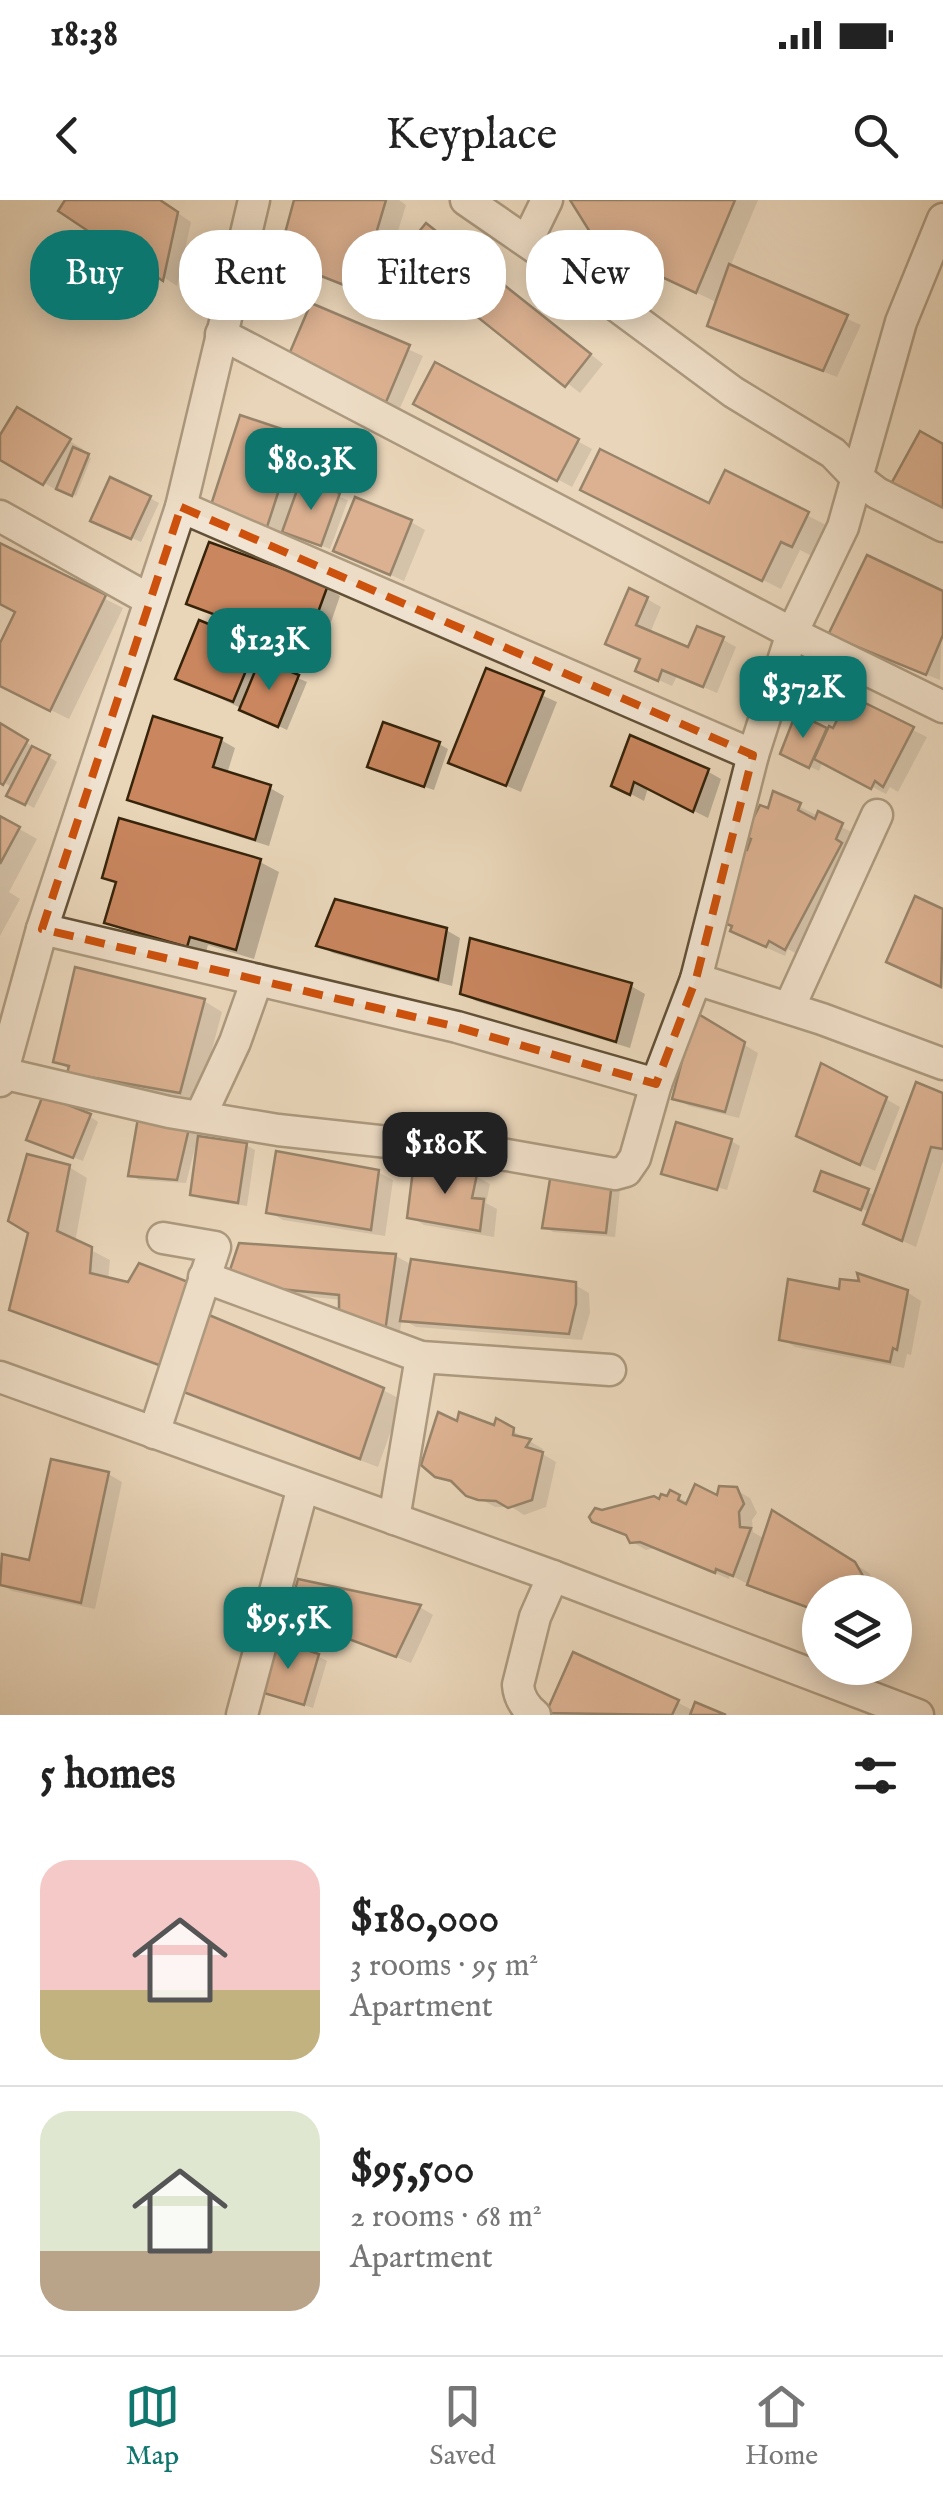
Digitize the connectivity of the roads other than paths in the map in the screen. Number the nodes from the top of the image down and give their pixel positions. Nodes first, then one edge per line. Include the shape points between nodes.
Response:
1 (466, 200) edge
2 (547, 200) edge
3 (246, 204) edge
4 (503, 210) edge
5 (943, 219) edge
6 (533, 230) edge
7 (526, 239) edge
8 (635, 320) edge
9 (221, 334) junction
10 (856, 478) junction
11 (181, 507) junction
12 (0, 516) edge
13 (943, 526) edge
14 (150, 600) junction
15 (792, 634) junction
16 (943, 707) edge
17 (753, 755) junction
18 (877, 815) dead end
19 (42, 929) junction
20 (696, 979) junction
21 (256, 980) junction
22 (789, 1008) junction
23 (943, 1064) edge
24 (1, 1077) edge
25 (656, 1084) junction
26 (200, 1117) junction
27 (163, 1238) dead end
28 (204, 1277) junction
29 (421, 1358) junction
30 (610, 1370) dead end
31 (0, 1377) edge
32 (154, 1433) junction
33 (303, 1487) junction
34 (394, 1519) junction
35 (553, 1576) junction
36 (242, 1715) edge
37 (536, 1715) edge
38 (918, 1715) edge

1 - 4 street
2 - 6 street
3 - 9 street
4 - 7 street
5 - 10 street via 901,322
8 - 10 street via 733,392 833,452
9 - 11 street
9 - 15 street
10 - 13 street
10 - 15 street via 843,527
11 - 14 street
11 - 17 street
12 - 14 street
14 - 19 street
15 - 16 street
15 - 17 street
17 - 20 street
18 - 22 street
19 - 21 street
19 - 24 street
20 - 22 street
20 - 25 street
21 - 25 street via 457,1027
21 - 26 street
22 - 23 street
24 - 26 street
25 - 26 street via 635,1158 614,1174
27 - 28 street via 214,1246
28 - 29 street
28 - 32 street
29 - 30 street
29 - 34 street
31 - 32 street
32 - 33 street
33 - 34 street
33 - 36 street
34 - 35 street
35 - 37 street via 518,1684 526,1708
35 - 38 street

